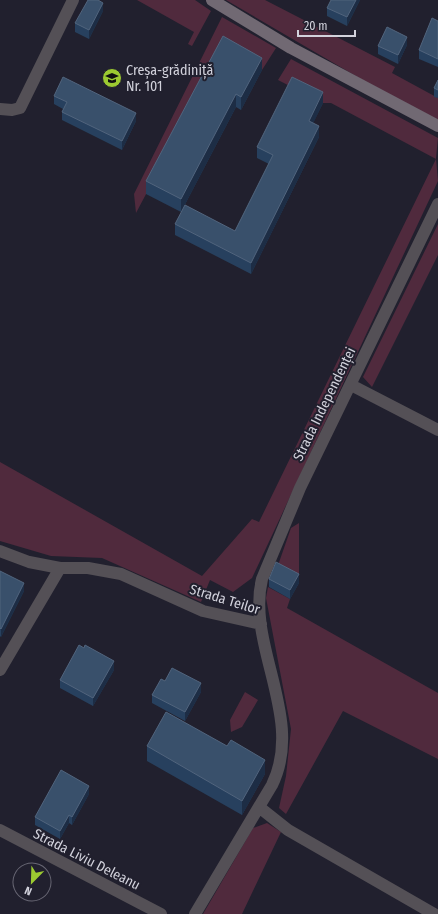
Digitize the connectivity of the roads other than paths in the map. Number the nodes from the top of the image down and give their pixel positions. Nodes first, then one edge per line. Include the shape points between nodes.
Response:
1 (73, 0) edge
2 (212, 0) edge
3 (0, 109) edge
4 (438, 126) edge
5 (438, 204) edge
6 (350, 385) junction
7 (438, 430) edge
8 (0, 551) edge
9 (60, 568) junction
10 (261, 624) junction
11 (0, 670) edge
12 (259, 807) junction
13 (0, 830) edge
14 (161, 914) edge
15 (195, 914) edge
16 (434, 914) edge

1 - 3 street via 20,108
2 - 4 main road via 291,48
5 - 6 street, Strada Independenței
6 - 7 street
6 - 10 street, Strada Independenței via 300,488 265,573 259,593
8 - 9 street, Strada Teilor via 29,562
9 - 10 street, Strada Teilor via 88,568 121,574 203,611
9 - 11 street
10 - 12 street, Strada Teilor via 280,715 282,756 278,772
12 - 15 street, Strada Teilor
12 - 16 street via 288,830
13 - 14 street, Strada Liviu Deleanu

